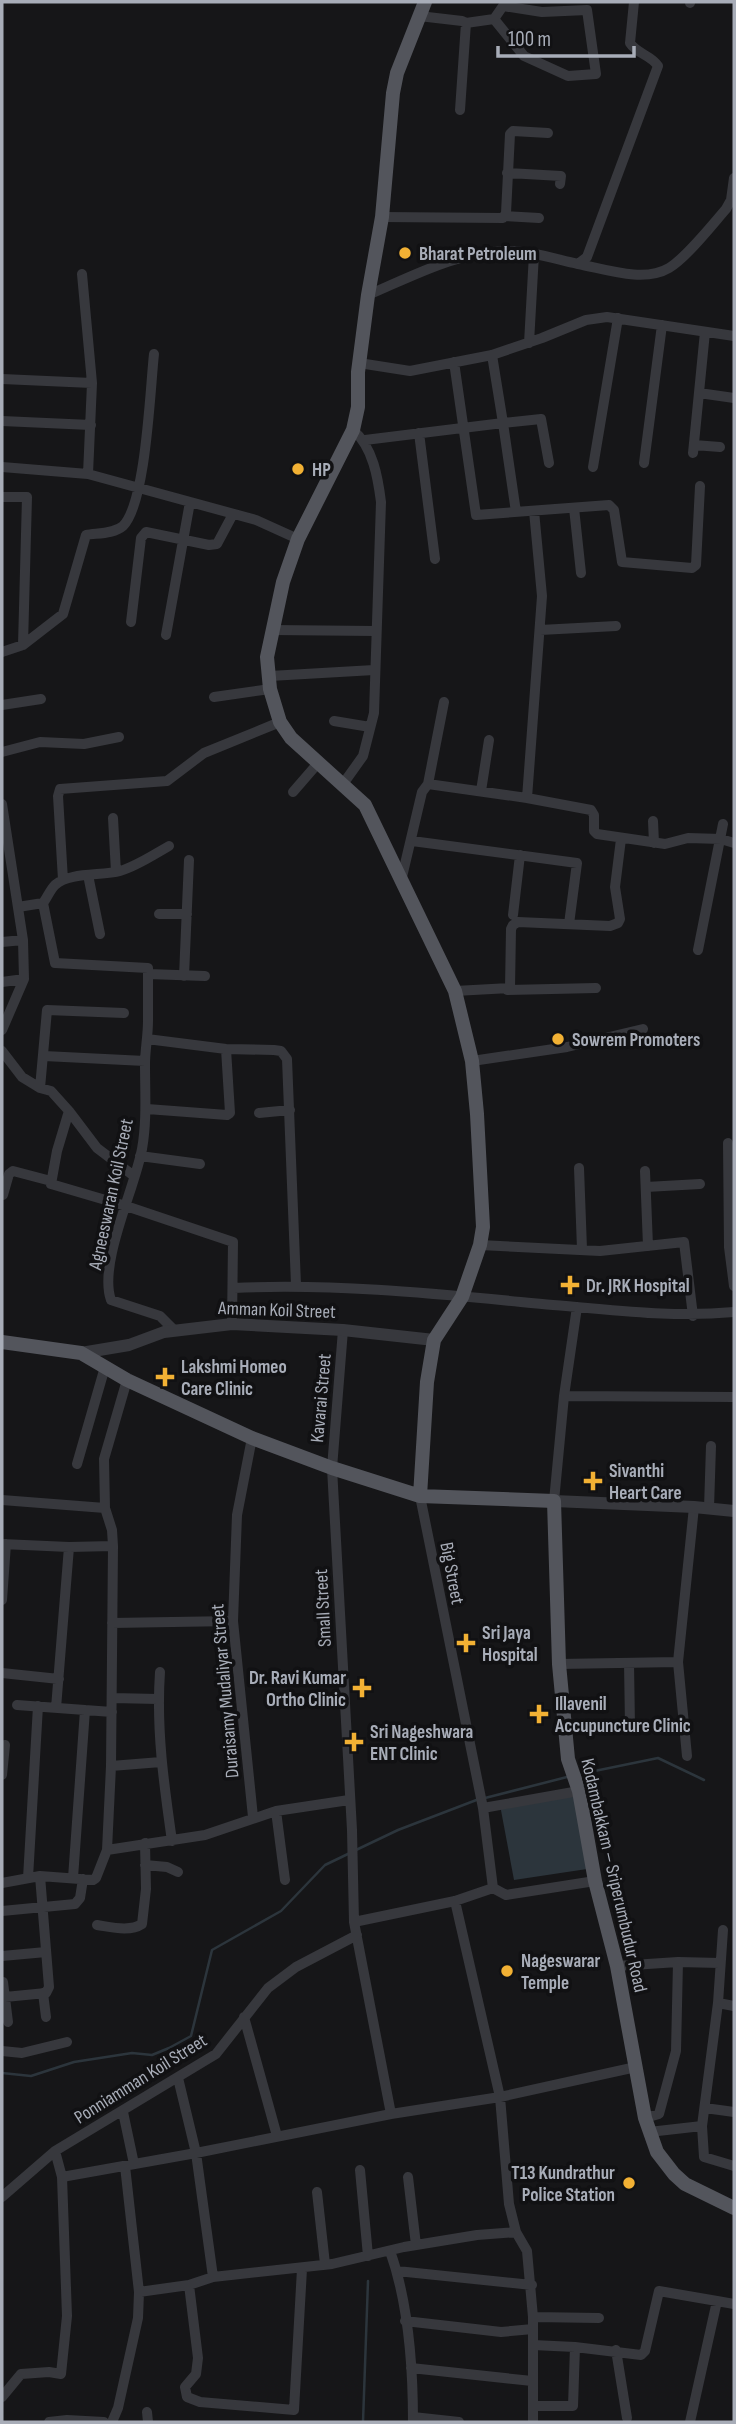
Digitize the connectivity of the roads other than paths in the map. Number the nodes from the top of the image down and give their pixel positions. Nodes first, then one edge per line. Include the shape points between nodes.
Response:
1 (634, 2) edge
2 (422, 9) edge
3 (494, 19) junction
4 (466, 23) junction
5 (460, 110) dead end
6 (548, 133) dead end
7 (508, 173) junction
8 (734, 178) edge
9 (560, 184) dead end
10 (505, 216) junction
11 (382, 217) junction
12 (539, 218) dead end
13 (534, 254) junction
14 (578, 264) junction
15 (82, 274) dead end
16 (368, 295) junction
17 (618, 318) junction
18 (662, 325) junction
19 (705, 332) junction
20 (734, 336) edge
21 (529, 343) junction
22 (154, 354) dead end
23 (492, 355) junction
24 (454, 362) junction
25 (359, 363) junction
26 (2, 379) edge
27 (92, 383) junction
28 (699, 393) junction
29 (734, 398) edge
30 (2, 421) edge
31 (503, 422) junction
32 (91, 425) junction
33 (462, 428) junction
34 (354, 430) junction
35 (419, 433) junction
36 (365, 440) junction
37 (720, 447) dead end
38 (549, 463) dead end
39 (644, 463) dead end
40 (2, 467) edge
41 (593, 467) dead end
42 (88, 474) junction
43 (700, 486) dead end
44 (140, 490) junction
45 (2, 497) edge
46 (190, 502) junction
47 (574, 508) junction
48 (534, 511) junction
49 (516, 512) junction
50 (233, 514) junction
51 (298, 539) junction
52 (183, 541) junction
53 (435, 559) dead end
54 (581, 573) dead end
55 (131, 622) dead end
56 (616, 626) dead end
57 (272, 630) junction
58 (540, 630) junction
59 (375, 631) junction
60 (166, 635) dead end
61 (23, 645) junction
62 (2, 652) edge
63 (374, 670) junction
64 (270, 682) junction
65 (214, 697) dead end
66 (41, 699) dead end
67 (444, 702) dead end
68 (2, 705) edge
69 (334, 721) dead end
70 (280, 722) junction
71 (370, 727) junction
72 (119, 737) dead end
73 (489, 740) dead end
74 (2, 752) edge
75 (318, 762) junction
76 (343, 784) junction
77 (428, 784) junction
78 (481, 791) junction
79 (293, 792) dead end
80 (527, 797) junction
81 (2, 804) edge
82 (113, 818) dead end
83 (653, 821) dead end
84 (723, 824) dead end
85 (4, 838) edge
86 (621, 839) junction
87 (721, 839) junction
88 (412, 841) junction
89 (654, 843) junction
90 (734, 843) edge
91 (169, 846) dead end
92 (520, 855) junction
93 (188, 860) dead end
94 (116, 872) junction
95 (88, 875) junction
96 (63, 880) junction
97 (401, 881) junction
98 (43, 903) junction
99 (18, 908) junction
100 (159, 914) dead end
101 (187, 914) junction
102 (513, 915) dead end
103 (569, 924) junction
104 (100, 934) dead end
105 (23, 940) junction
106 (2, 942) edge
107 (698, 950) dead end
108 (148, 974) junction
109 (184, 976) junction
110 (205, 976) dead end
111 (24, 979) junction
112 (2, 982) edge
113 (596, 988) dead end
114 (507, 990) junction
115 (455, 991) junction
116 (124, 1013) dead end
117 (643, 1029) dead end
118 (2, 1030) edge
119 (147, 1039) junction
120 (226, 1049) junction
121 (2, 1051) edge
122 (44, 1056) junction
123 (472, 1060) junction
124 (145, 1061) junction
125 (40, 1088) junction
126 (147, 1109) junction
127 (290, 1110) junction
128 (69, 1111) junction
129 (259, 1113) dead end
130 (727, 1143) dead end
131 (140, 1156) junction
132 (200, 1164) dead end
133 (579, 1168) dead end
134 (645, 1171) dead end
135 (134, 1176) junction
136 (731, 1179) edge
137 (51, 1181) junction
138 (700, 1184) dead end
139 (646, 1187) junction
140 (2, 1195) edge
141 (126, 1206) junction
142 (480, 1245) junction
143 (648, 1246) junction
144 (582, 1249) junction
145 (296, 1285) junction
146 (734, 1286) edge
147 (234, 1287) junction
148 (462, 1297) junction
149 (578, 1307) junction
150 (734, 1312) edge
151 (693, 1316) junction
152 (232, 1324) junction
153 (174, 1330) junction
154 (343, 1330) junction
155 (434, 1340) junction
156 (2, 1342) edge
157 (81, 1353) junction
158 (105, 1367) junction
159 (127, 1380) junction
160 (564, 1396) junction
161 (734, 1397) edge
162 (252, 1438) junction
163 (710, 1446) dead end
164 (77, 1464) dead end
165 (332, 1468) junction
166 (420, 1496) junction
167 (2, 1500) edge
168 (554, 1501) junction
169 (694, 1507) junction
170 (105, 1508) junction
171 (709, 1508) junction
172 (734, 1511) edge
173 (4, 1544) edge
174 (113, 1546) junction
175 (69, 1547) junction
176 (2, 1600) edge
177 (233, 1621) junction
178 (112, 1623) junction
179 (678, 1662) junction
180 (629, 1663) junction
181 (559, 1664) junction
182 (160, 1672) dead end
183 (2, 1673) edge
184 (59, 1679) junction
185 (112, 1698) junction
186 (158, 1699) junction
187 (17, 1705) dead end
188 (38, 1706) junction
189 (56, 1708) junction
190 (85, 1710) junction
191 (111, 1712) junction
192 (630, 1726) dead end
193 (5, 1745) dead end
194 (687, 1756) dead end
195 (161, 1762) junction
196 (111, 1766) junction
197 (2, 1775) edge
198 (579, 1791) junction
199 (349, 1800) junction
200 (482, 1808) junction
201 (276, 1811) junction
202 (253, 1817) junction
203 (172, 1841) junction
204 (145, 1843) junction
205 (107, 1850) junction
206 (145, 1865) junction
207 (178, 1872) dead end
208 (34, 1877) junction
209 (78, 1878) junction
210 (285, 1880) dead end
211 (595, 1881) junction
212 (2, 1883) edge
213 (492, 1888) junction
214 (455, 1901) junction
215 (42, 1907) junction
216 (2, 1911) edge
217 (354, 1922) junction
218 (97, 1925) dead end
219 (723, 1930) dead end
220 (357, 1935) junction
221 (46, 1952) junction
222 (2, 1956) edge
223 (678, 1962) junction
224 (720, 1963) junction
225 (617, 1966) junction
226 (3, 1982) edge
227 (43, 1993) junction
228 (5, 1997) junction
229 (718, 2003) junction
230 (734, 2006) edge
231 (46, 2017) dead end
232 (244, 2017) junction
233 (8, 2022) dead end
234 (67, 2042) dead end
235 (2, 2052) edge
236 (636, 2067) junction
237 (178, 2078) junction
238 (500, 2096) junction
239 (705, 2108) junction
240 (123, 2112) junction
241 (734, 2112) edge
242 (391, 2114) junction
243 (647, 2125) junction
244 (702, 2126) junction
245 (277, 2136) junction
246 (55, 2151) junction
247 (196, 2153) junction
248 (130, 2165) junction
249 (734, 2166) edge
250 (359, 2170) dead end
251 (62, 2177) junction
252 (408, 2177) dead end
253 (317, 2192) dead end
254 (2, 2197) edge
255 (734, 2208) edge
256 (516, 2232) junction
257 (416, 2245) junction
258 (390, 2250) junction
259 (368, 2256) junction
260 (325, 2264) junction
261 (302, 2269) junction
262 (397, 2271) junction
263 (213, 2277) junction
264 (189, 2285) junction
265 (532, 2285) junction
266 (139, 2292) junction
267 (717, 2301) junction
268 (734, 2304) edge
269 (533, 2317) junction
270 (599, 2318) dead end
271 (405, 2321) junction
272 (533, 2329) junction
273 (533, 2345) junction
274 (575, 2347) junction
275 (616, 2350) junction
276 (411, 2368) junction
277 (532, 2381) junction
278 (2, 2398) edge
279 (533, 2406) junction
280 (294, 2410) junction
281 (626, 2418) dead end
282 (413, 2419) edge
283 (49, 2422) edge
284 (104, 2422) edge
285 (111, 2422) edge
286 (295, 2422) edge
287 (459, 2422) edge
288 (533, 2422) edge
289 (690, 2422) edge

1 - 14 street via 630,43 658,66 587,257
2 - 4 street
2 - 11 main road via 397,73
3 - 3 street via 524,57 568,76 596,74 587,10 542,12 503,6
3 - 4 street
4 - 5 street
6 - 7 street via 513,131
7 - 9 street via 561,176
7 - 10 street
8 - 14 street via 726,209 669,268 652,274 626,273
10 - 11 street
10 - 12 street
11 - 16 main road
13 - 14 street
13 - 16 street via 507,251 460,257
13 - 21 street
15 - 27 street
16 - 25 main road
17 - 18 street
17 - 21 street via 586,320
17 - 41 street
18 - 19 street
18 - 39 street
19 - 20 street
19 - 28 street
21 - 23 street
22 - 44 street
23 - 24 street
23 - 31 street
24 - 25 street via 410,371
24 - 33 street
25 - 34 main road
26 - 27 street
27 - 32 street
28 - 29 street
28 - 37 street via 693,449
30 - 32 street
31 - 33 street
31 - 38 street via 541,419
31 - 49 street
32 - 42 street
33 - 35 street
33 - 49 street via 474,513
34 - 36 street
34 - 51 main road
35 - 36 street
35 - 53 street
36 - 59 street via 381,502
40 - 42 street
42 - 44 street
43 - 47 street via 694,568 622,562 612,506
44 - 46 street
44 - 61 street via 125,525 116,531 86,535 63,614
45 - 61 street via 27,497
46 - 50 street
46 - 52 street
47 - 48 street
47 - 54 street
48 - 49 street
48 - 58 street via 542,597
50 - 51 street
50 - 52 street via 217,544
51 - 57 main road
52 - 55 street via 146,533 141,538
52 - 60 street
56 - 58 street
57 - 59 street
57 - 64 main road via 267,657
58 - 80 street
59 - 63 street
61 - 62 street
63 - 64 street
63 - 71 street
64 - 65 street
64 - 70 main road
66 - 68 street
67 - 77 street
69 - 71 street
70 - 75 main road
70 - 96 street via 204,753 167,781 60,789
71 - 76 street via 363,756
72 - 74 street via 84,744 40,742
73 - 78 street
75 - 76 main road
75 - 79 street
76 - 97 main road via 366,805
77 - 78 street
77 - 88 street via 422,792
78 - 80 street
80 - 86 street via 591,810 595,833
81 - 85 street
82 - 94 street
83 - 89 street
84 - 87 street
85 - 99 street
86 - 89 street
86 - 103 street via 615,887 618,923
87 - 89 street
87 - 90 street
87 - 107 street
88 - 92 street
88 - 97 street
91 - 94 street
92 - 102 street
92 - 103 street via 577,863
93 - 101 street
94 - 95 street
95 - 96 street
95 - 104 street
96 - 98 street
97 - 115 main road
98 - 99 street
98 - 108 street via 55,963 148,968
99 - 105 street
100 - 101 street
101 - 109 street
103 - 114 street via 513,925 512,985
105 - 106 street
105 - 111 street
108 - 109 street
108 - 119 street, Agneeswaran Koil Street
109 - 110 street
111 - 112 street
111 - 118 street
113 - 114 street
114 - 115 street
115 - 123 main road
116 - 122 street via 47,1010
117 - 123 street via 566,1047
119 - 120 street
119 - 124 street, Agneeswaran Koil Street
120 - 126 street via 230,1113
120 - 127 street via 281,1051 287,1059
121 - 125 street via 22,1077
122 - 124 street
122 - 125 street
123 - 142 main road via 483,1227
124 - 126 street, Agneeswaran Koil Street
125 - 128 street via 51,1091
126 - 131 street, Agneeswaran Koil Street
127 - 129 street
127 - 145 street
128 - 135 street via 97,1148
128 - 137 street
130 - 136 street
131 - 132 street
131 - 135 street, Agneeswaran Koil Street
133 - 144 street
134 - 139 street
135 - 141 street, Agneeswaran Koil Street
136 - 146 street via 729,1247
137 - 140 street via 13,1171
137 - 141 street via 54,1186
138 - 139 street
139 - 143 street
141 - 147 street via 233,1242
141 - 153 street, Agneeswaran Koil Street via 114,1244 109,1295 111,1300 160,1316
142 - 144 street
142 - 148 main road
143 - 144 street
143 - 151 street via 684,1242
145 - 147 street
145 - 148 street
147 - 152 street
148 - 149 street
148 - 155 main road
149 - 151 street
149 - 160 street
150 - 151 street
152 - 153 street, Amman Koil Street
152 - 154 street, Amman Koil Street
153 - 157 street, Amman Koil Street via 129,1345
154 - 155 street, Amman Koil Street
154 - 165 street, Kavarai Street
155 - 166 main road
156 - 157 main road
157 - 158 main road
158 - 159 main road
158 - 164 street
159 - 162 main road
159 - 170 street via 104,1459
160 - 161 street
160 - 168 street
162 - 165 main road
162 - 177 street, Duraisamy Mudaliyar Street via 237,1516
163 - 171 street
165 - 166 main road
165 - 199 street, Small Street
166 - 168 main road
166 - 200 street, Big Street
167 - 170 street
168 - 169 street
168 - 181 main road, Kodambakkam – Sriperumbudur Road
169 - 171 street
169 - 179 street
170 - 174 street
171 - 172 street
173 - 175 street
173 - 176 street
174 - 175 street
174 - 178 street
175 - 184 street
177 - 178 street
177 - 202 street, Duraisamy Mudaliyar Street
178 - 185 street
179 - 180 street
179 - 194 street
180 - 181 street
180 - 192 street
181 - 198 main road, Kodambakkam – Sriperumbudur Road via 568,1759
182 - 186 street
183 - 184 street
184 - 189 street
185 - 186 street
185 - 191 street
186 - 195 street
187 - 188 street
188 - 189 street
188 - 208 street
189 - 190 street
190 - 191 street
190 - 209 street
191 - 196 street
193 - 197 street
195 - 196 street
195 - 203 street
196 - 205 street
198 - 200 street
198 - 211 main road, Kodambakkam – Sriperumbudur Road
199 - 201 street
199 - 217 street, Small Street
200 - 213 street, Big Street
201 - 202 street
201 - 210 street
202 - 203 street via 205,1835
203 - 204 street
204 - 205 street
204 - 206 street
205 - 209 street via 96,1878
206 - 207 street
206 - 218 street via 142,1924 128,1929
208 - 209 street
208 - 212 street
208 - 215 street
209 - 215 street via 78,1902
211 - 213 street via 506,1895
211 - 225 main road, Kodambakkam – Sriperumbudur Road
213 - 214 street
214 - 217 street
214 - 238 street
215 - 216 street
215 - 221 street
217 - 220 street, Small Street
219 - 224 street
220 - 232 street, Ponniamman Koil Street via 296,1966 268,1988
220 - 242 street, Small Street
221 - 222 street
221 - 227 street via 49,1987
223 - 224 street
223 - 225 street
223 - 243 street via 676,2051 659,2114
224 - 229 street
225 - 236 main road, Kodambakkam – Sriperumbudur Road
226 - 228 street
227 - 228 street
227 - 231 street
228 - 233 street
229 - 230 street
229 - 239 street
232 - 237 street, Ponniamman Koil Street via 216,2054
232 - 245 street
234 - 235 street via 22,2053
236 - 238 street
236 - 243 main road, Kodambakkam – Sriperumbudur Road
237 - 240 street, Ponniamman Koil Street
237 - 247 street
238 - 242 street
238 - 256 street via 509,2204
239 - 241 street
239 - 244 street
240 - 246 street, Ponniamman Koil Street
240 - 248 street
242 - 245 street
243 - 244 street
243 - 255 main road, Kodambakkam – Sriperumbudur Road via 657,2152 685,2184
244 - 249 street via 704,2157
245 - 247 street
246 - 251 street
246 - 254 street, Ponniamman Koil Street
247 - 248 street
247 - 263 street
248 - 251 street
248 - 266 street
250 - 259 street
251 - 278 street via 67,2316 61,2374 21,2374
252 - 257 street
253 - 260 street
256 - 257 street
256 - 265 street via 527,2251
257 - 258 street
258 - 259 street
258 - 262 street
259 - 260 street
260 - 261 street
261 - 263 street
261 - 280 street
262 - 265 street
262 - 271 street
263 - 264 street
264 - 266 street
264 - 280 street via 198,2358 196,2374 185,2387 187,2397
265 - 269 street
266 - 285 street via 138,2318
267 - 268 street
267 - 275 street via 659,2291 643,2353
267 - 289 street
269 - 270 street
269 - 272 street
271 - 272 street via 501,2332
271 - 276 street
272 - 273 street
273 - 274 street
273 - 277 street
274 - 275 street
274 - 279 street via 573,2406
275 - 281 street
276 - 277 street
276 - 282 street
277 - 279 street
279 - 288 street
280 - 286 street
282 - 287 street
283 - 284 street

